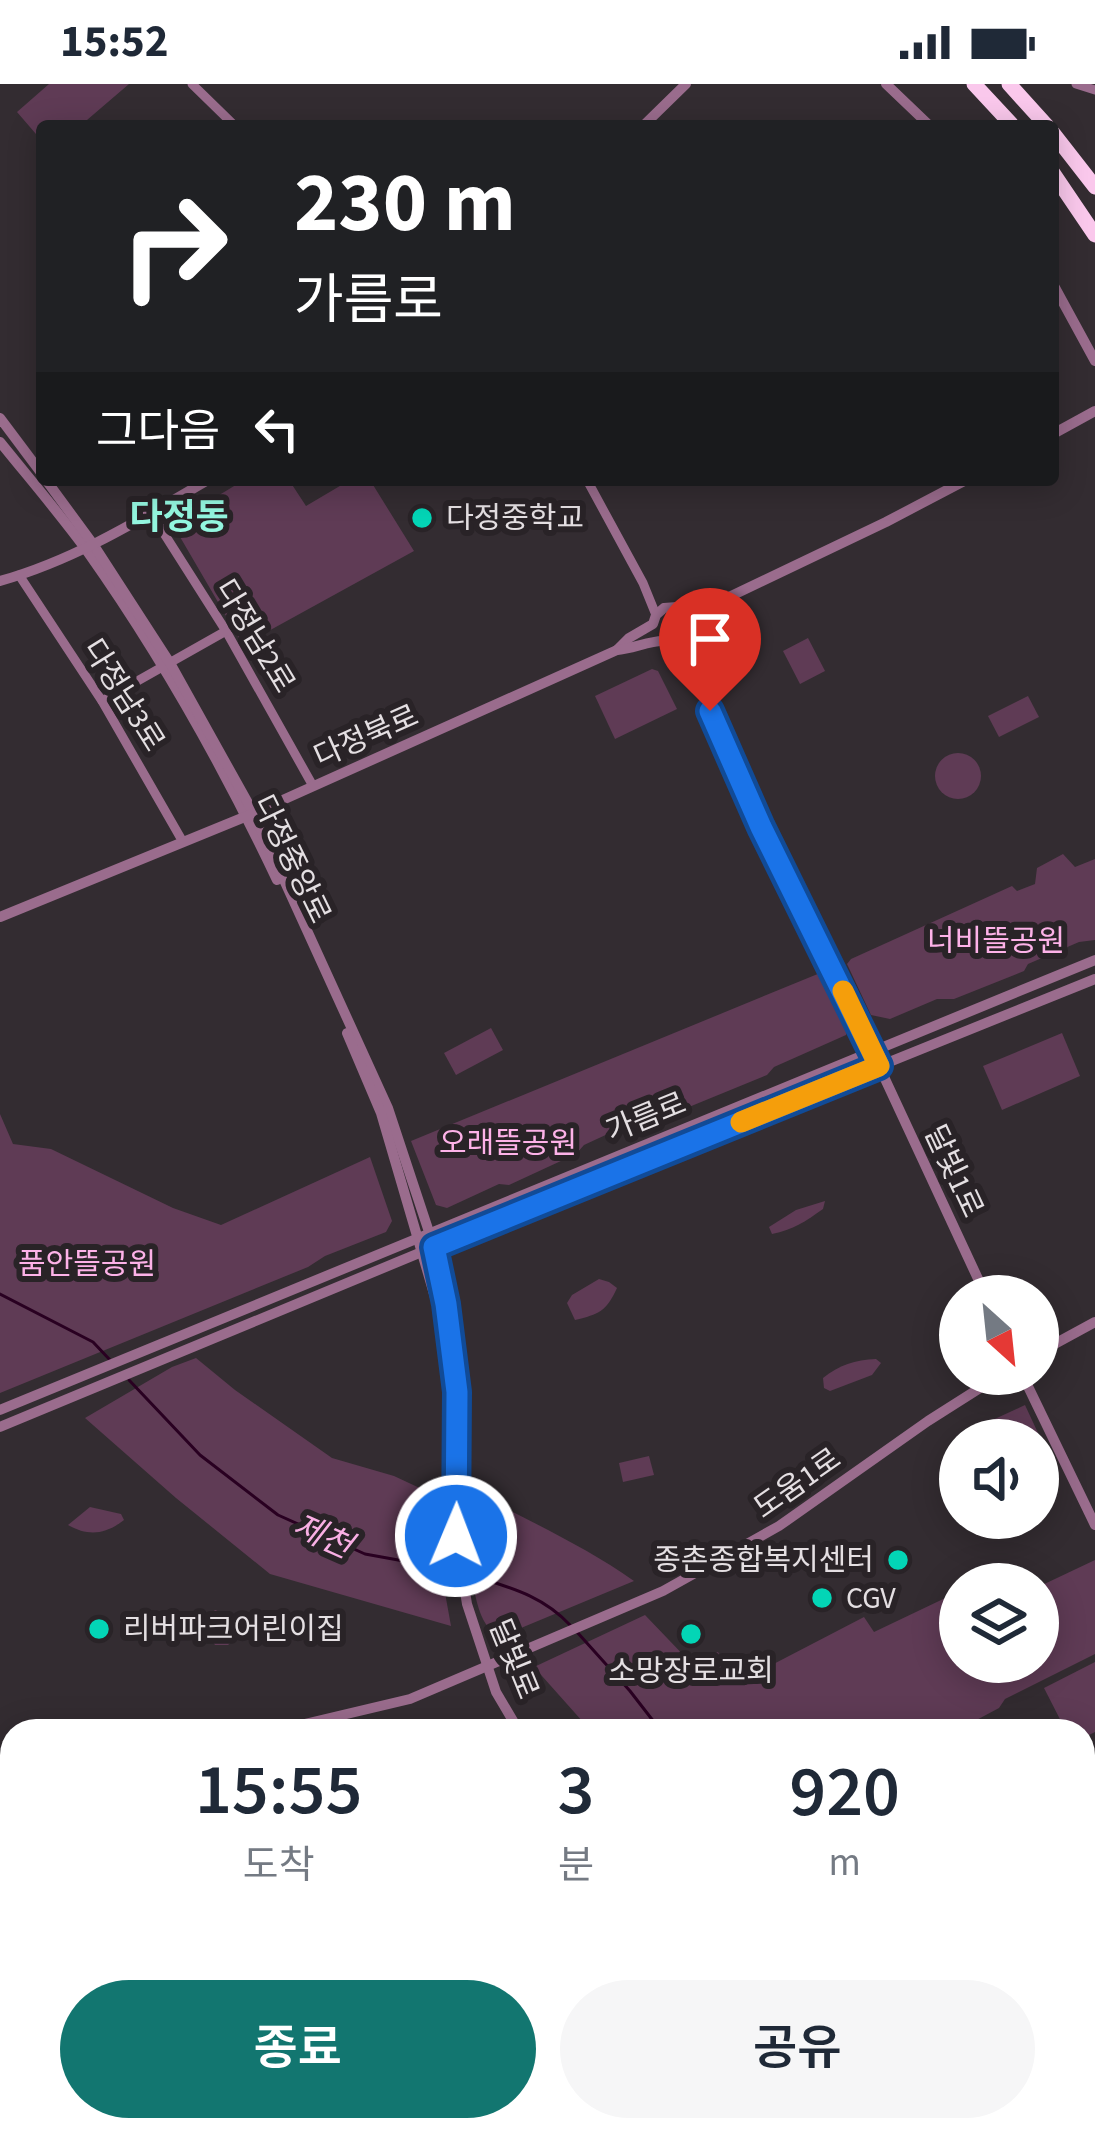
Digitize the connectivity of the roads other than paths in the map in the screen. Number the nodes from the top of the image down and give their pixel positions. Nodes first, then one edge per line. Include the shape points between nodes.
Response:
1 (192, 84) edge
2 (686, 84) edge
3 (886, 84) edge
4 (974, 84) edge
5 (1009, 84) edge
6 (1076, 84) edge
7 (1095, 90) edge
8 (229, 120) edge
9 (649, 120) edge
10 (924, 120) edge
11 (1007, 120) edge
12 (1042, 120) edge
13 (1059, 141) edge
14 (1059, 182) edge
15 (1095, 187) edge
16 (1095, 235) edge
17 (1059, 295) edge
18 (1095, 361) edge
19 (1095, 411) edge
20 (0, 418) edge
21 (1059, 431) edge
22 (0, 442) edge
23 (36, 466) edge
24 (36, 484) edge
25 (38, 486) edge
26 (50, 486) edge
27 (198, 486) edge
28 (590, 486) edge
29 (955, 486) edge
30 (152, 513) junction
31 (89, 546) junction
32 (19, 575) junction
33 (0, 581) edge
34 (643, 583) junction
35 (729, 597) junction
36 (674, 608) junction
37 (654, 620) junction
38 (226, 632) junction
39 (687, 632) junction
40 (665, 642) junction
41 (616, 650) junction
42 (166, 666) junction
43 (693, 673) junction
44 (102, 701) junction
45 (313, 786) junction
46 (250, 814) junction
47 (183, 842) junction
48 (0, 917) edge
49 (1095, 960) edge
50 (1095, 979) edge
51 (872, 1051) junction
52 (879, 1066) junction
53 (429, 1233) junction
54 (416, 1238) junction
55 (434, 1247) junction
56 (421, 1252) junction
57 (976, 1275) edge
58 (1095, 1322) edge
59 (1059, 1342) edge
60 (449, 1343) junction
61 (969, 1395) edge
62 (1032, 1395) edge
63 (0, 1410) edge
64 (0, 1427) edge
65 (1095, 1525) edge
66 (487, 1667) junction
67 (326, 1719) edge
68 (511, 1719) edge

1 - 8 street
2 - 9 street
3 - 10 street
4 - 11 highway
5 - 12 highway
6 - 7 street
13 - 15 highway
14 - 16 highway
17 - 18 street
19 - 21 street
20 - 23 street, 다정중앙로
22 - 24 street, 다정중앙로
25 - 31 street, 다정중앙로
26 - 31 street, 다정중앙로
27 - 30 street
28 - 34 street
29 - 35 street
30 - 31 street
30 - 38 street, 다정남2로
31 - 32 street
31 - 42 street, 다정중앙로
32 - 33 street
32 - 44 street, 다정남3로
34 - 36 street
34 - 37 street
35 - 36 street
35 - 39 street
36 - 37 street
36 - 39 street via 687,616
37 - 40 street
37 - 41 street
38 - 42 street
38 - 45 street, 다정남2로
39 - 40 street
39 - 43 street
40 - 41 street
40 - 43 street
41 - 45 street, 다정북로
42 - 44 street
42 - 46 street, 다정중앙로
43 - 51 street
44 - 47 street, 다정남3로
45 - 46 street, 다정북로
46 - 47 street, 다정북로
46 - 53 street, 다정중앙로 via 388,1108
46 - 54 street, 다정중앙로 via 381,1113
47 - 48 street, 다정북로
49 - 51 street, 가름로
50 - 52 street, 가름로
51 - 52 street
51 - 53 street, 가름로
52 - 55 street, 가름로
52 - 57 street, 달빛1로
53 - 54 street, 가름로
53 - 55 street, 다정중앙로
54 - 56 street, 다정중앙로
54 - 63 street, 가름로
55 - 56 street, 가름로
55 - 60 street
56 - 60 street, 다정중앙로
56 - 64 street, 가름로
58 - 59 street
60 - 66 street, 달빛로 via 457,1392 456,1536
61 - 66 street, 도움1로 via 779,1526 663,1591
62 - 65 street
66 - 67 street via 410,1699
66 - 68 street, 달빛로

